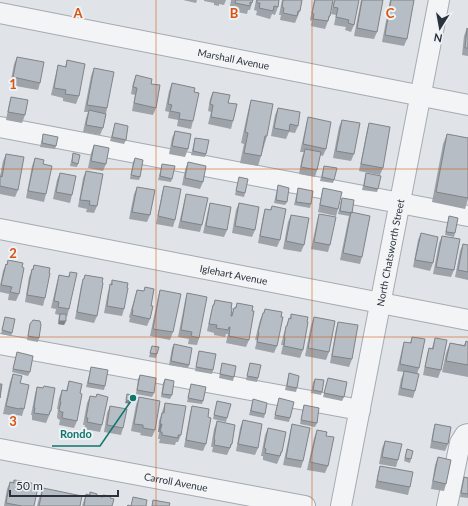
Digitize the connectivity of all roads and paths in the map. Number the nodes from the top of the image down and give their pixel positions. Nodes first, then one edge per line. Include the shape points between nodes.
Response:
1 (439, 0) edge
2 (0, 13) edge
3 (421, 96) junction
4 (468, 106) edge
5 (0, 127) edge
6 (400, 203) junction
7 (468, 216) edge
8 (0, 229) edge
9 (381, 303) junction
10 (468, 320) edge
11 (0, 344) edge
12 (360, 410) junction
13 (468, 434) edge
14 (0, 449) edge
15 (305, 506) edge
16 (341, 506) edge
17 (448, 506) edge

1 - 3 street, North Chatsworth Street
2 - 3 street, Marshall Avenue
3 - 4 street, Marshall Avenue
3 - 6 street, North Chatsworth Street
5 - 6 street
6 - 7 street
6 - 9 street, North Chatsworth Street
8 - 9 street, Iglehart Avenue
9 - 10 street, Iglehart Avenue
9 - 12 street, North Chatsworth Street
11 - 12 street
12 - 16 street, North Chatsworth Street
13 - 17 street via 460,443
14 - 15 street, Carroll Avenue

